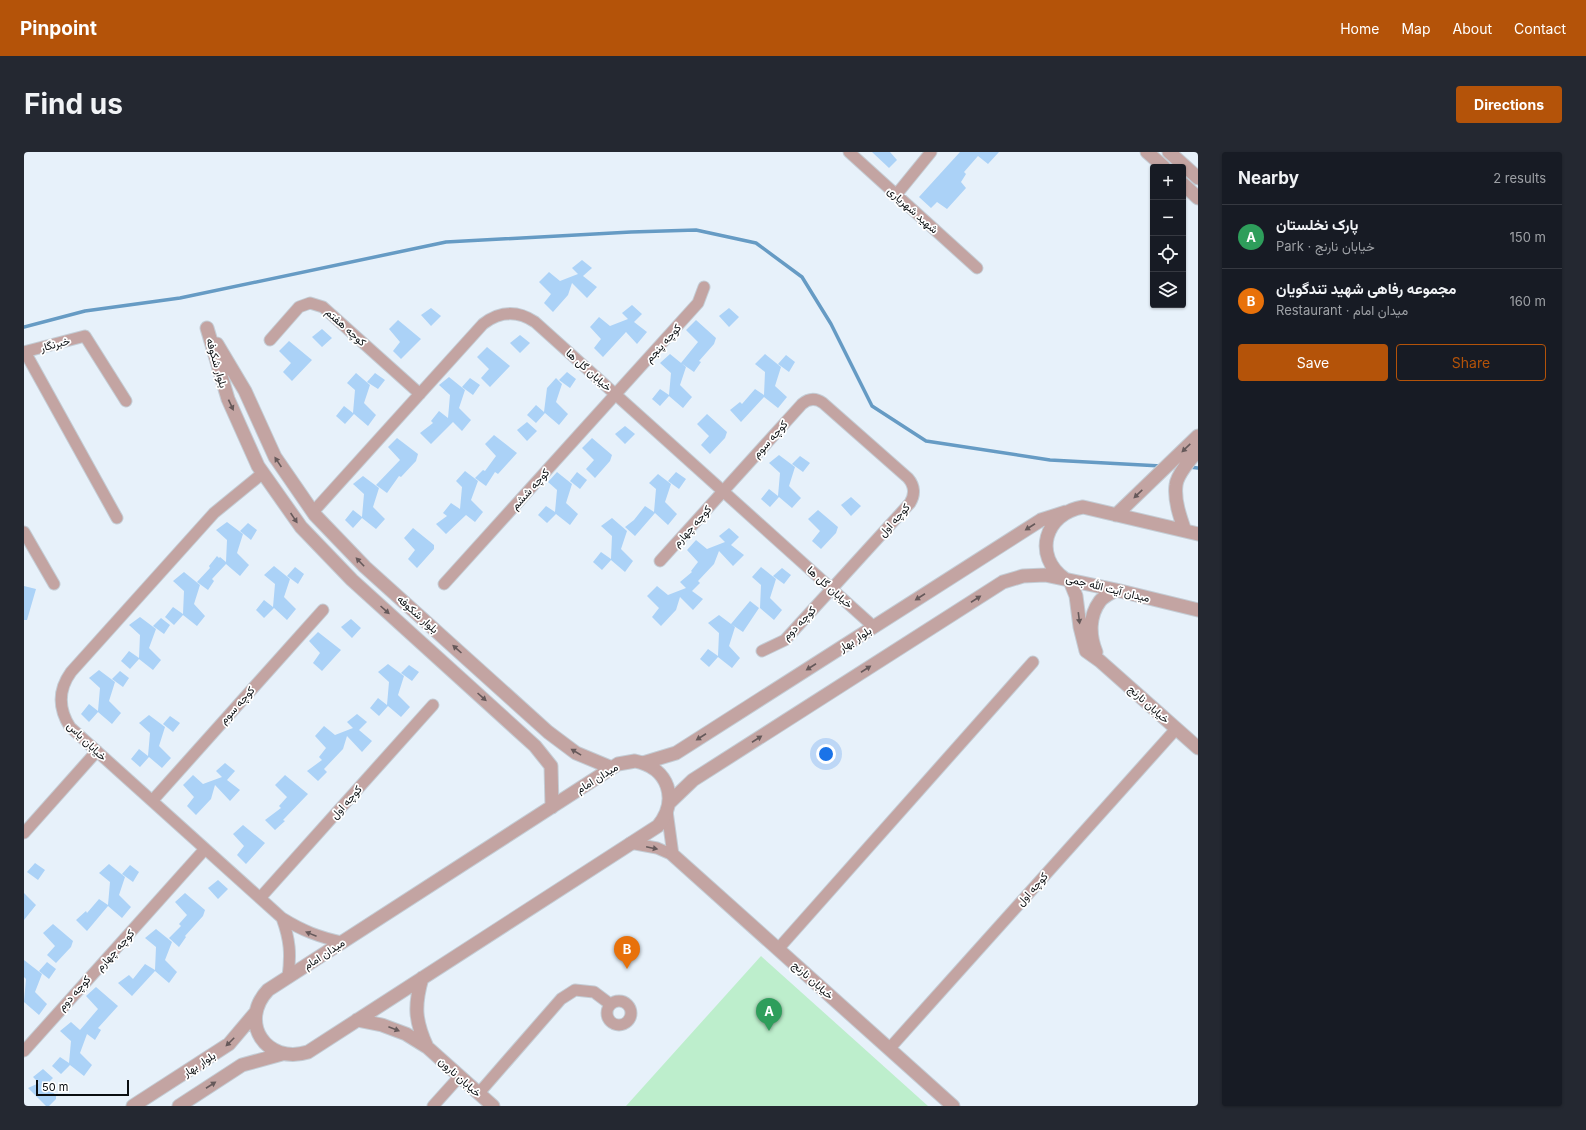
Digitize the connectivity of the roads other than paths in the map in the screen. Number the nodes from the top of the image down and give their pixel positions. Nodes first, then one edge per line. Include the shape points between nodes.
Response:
1 (849, 152) edge
2 (931, 152) edge
3 (1147, 152) edge
4 (1169, 152) edge
5 (1161, 164) edge
6 (1198, 178) edge
7 (1186, 187) edge
8 (896, 195) junction
9 (1198, 198) edge
10 (977, 268) dead end
11 (704, 288) dead end
12 (270, 340) dead end
13 (24, 352) edge
14 (420, 394) junction
15 (616, 394) junction
16 (126, 401) dead end
17 (823, 403) joint
18 (1198, 436) edge
19 (1194, 455) edge
20 (263, 473) junction
21 (723, 491) junction
22 (313, 512) junction
23 (1066, 512) junction
24 (1116, 515) junction
25 (117, 518) dead end
26 (1185, 531) junction
27 (24, 532) edge
28 (1198, 534) edge
29 (660, 561) dead end
30 (1068, 580) junction
31 (54, 584) dead end
32 (444, 584) dead end
33 (831, 589) junction
34 (1116, 590) junction
35 (323, 610) dead end
36 (1198, 610) edge
37 (874, 627) junction
38 (762, 651) dead end
39 (1100, 661) junction
40 (1034, 662) dead end
41 (433, 705) dead end
42 (1176, 728) junction
43 (1198, 748) edge
44 (97, 751) junction
45 (644, 763) junction
46 (612, 768) junction
47 (152, 801) junction
48 (552, 807) junction
49 (668, 807) junction
50 (24, 832) edge
51 (630, 843) junction
52 (205, 848) junction
53 (673, 855) junction
54 (260, 898) junction
55 (282, 918) junction
56 (342, 942) junction
57 (778, 949) junction
58 (288, 977) junction
59 (422, 978) junction
60 (610, 1004) dead end
61 (256, 1012) junction
62 (357, 1020) junction
63 (428, 1047) junction
64 (24, 1048) edge
65 (889, 1049) junction
66 (24, 1052) edge
67 (282, 1054) junction
68 (460, 1076) junction
69 (479, 1093) junction
70 (133, 1106) edge
71 (179, 1106) edge
72 (433, 1106) edge
73 (493, 1106) edge
74 (953, 1106) edge

1 - 8 street, شهید شهریاری
2 - 8 street
3 - 5 street
4 - 6 street
7 - 9 street
8 - 10 street, شهید شهریاری
11 - 15 street, کوچه پنجم via 698,303
12 - 14 street, کوچه هفتم via 299,307 310,303 323,307
13 - 16 street, خبرنگار via 85,336
13 - 25 street
14 - 15 street, خیابان گل ها via 484,324 509,313 527,317 535,322
14 - 22 street, خیابان گل ها
15 - 21 street, خیابان گل ها
15 - 32 street, کوچه ششم
17 - 21 street, کوچه سوم via 814,399 802,404
17 - 33 street, کوچه اول via 908,478 914,492 910,503
18 -> 24 street
19 - 26 street via 1176,484 1178,510
22 -> 20 street, بلوار شکوفه via 275,456 245,391 207,328 228,399
20 - 44 street, خیابان یاس via 214,513 65,680 60,699 65,719 70,727
20 -> 48 street, بلوار شکوفه via 301,527 352,580 535,746 551,766
21 - 29 street, کوچه چهارم
21 - 33 street, خیابان گل ها
46 -> 22 street, بلوار شکوفه via 576,753 548,732 365,567
23 - 24 street via 1083,507
23 - 30 street, میدان آیت الله جمی via 1048,533 1046,546 1053,568
23 -> 37 street, بلوار بهار via 1041,520
24 - 26 street
26 - 28 street
27 - 31 street
30 - 34 street, میدان آیت الله جمی
30 -> 39 street, خیابان نارنج via 1076,596 1086,651
49 -> 30 street via 693,780 1003,582 1023,576 1045,575
33 - 37 street, خیابان گل ها
33 - 38 street, کوچه دوم via 785,640
34 - 36 street, میدان آیت الله جمی
34 - 39 street via 1101,600 1091,617 1091,641
35 - 47 street, کوچه سوم
37 -> 45 street, بلوار بهار via 676,753
39 - 42 street, خیابان نارنج
40 - 57 street
41 - 54 street, کوچه اول
42 - 43 street, خیابان نارنج
42 - 65 street, کوچه اول
44 - 47 street, خیابان یاس
44 - 50 street
45 - 46 street, میدان امام via 627,762
45 - 49 street via 655,769 667,786
46 - 48 street, میدان امام
47 - 52 street, خیابان یاس
48 - 56 street, میدان امام
49 - 51 street via 658,826
49 - 53 street
51 -> 53 street via 657,848
51 - 59 street
52 - 54 street, خیابان یاس
52 - 64 street, کوچه دوم
52 - 66 street, کوچه چهارم
53 - 57 street, خیابان نارنج
54 - 55 street, خیابان یاس
56 -> 55 street, خیابان یاس via 301,930
55 - 58 street via 289,937 291,957
56 - 58 street, میدان امام
57 - 65 street, خیابان نارنج
58 - 61 street, میدان امام via 265,993
59 - 62 street
59 - 63 street via 416,1014 420,1031
60 - 69 street via 594,992 575,990 561,999
61 - 67 street via 257,1030 261,1038
61 -> 70 street, بلوار بهار via 229,1044
62 -> 63 street via 382,1025
62 - 67 street via 308,1052
63 - 68 street, خیابان نارون
65 - 74 street, خیابان نارنج
71 -> 67 street via 242,1065
68 - 69 street, خیابان نارون
68 - 72 street
69 - 73 street, خیابان نارون

